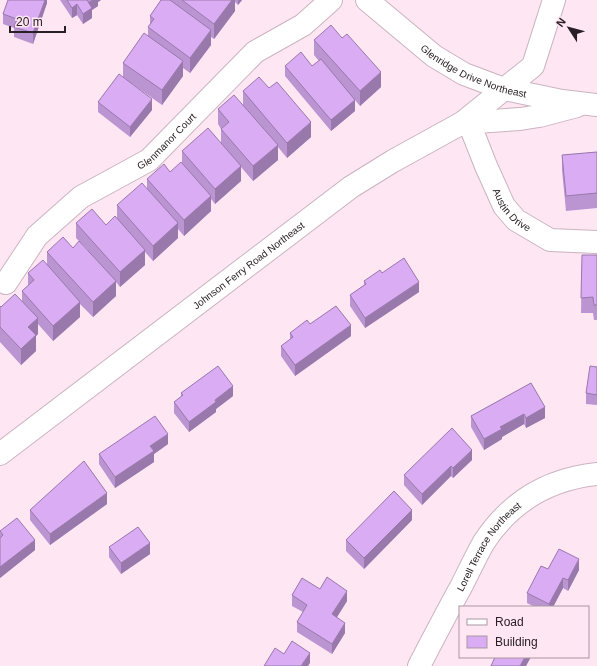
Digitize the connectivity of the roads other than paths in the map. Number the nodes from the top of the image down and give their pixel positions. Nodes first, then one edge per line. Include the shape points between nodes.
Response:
1 (331, 0) edge
2 (366, 0) edge
3 (554, 0) edge
4 (504, 89) junction
5 (590, 104) edge
6 (466, 123) junction
7 (597, 242) edge
8 (6, 283) dead end
9 (0, 454) edge
10 (597, 474) edge
11 (419, 666) edge

1 - 8 street, Glenmanor Court via 303,26 255,52 148,160 81,197 37,236
2 - 4 street, Glenridge Drive Northeast via 434,56 464,74
3 - 4 street, Johnson Ferry Road Northeast via 534,66
4 - 5 street, Glenridge Drive Northeast
4 - 6 street, Johnson Ferry Road Northeast
5 - 6 street via 540,116
6 - 7 street, Austin Drive via 504,206 516,220 550,240
6 - 9 street, Johnson Ferry Road Northeast via 393,161 351,187
10 - 11 street, Lorell Terrace Northeast via 557,482 535,492 515,506 498,523 484,543

